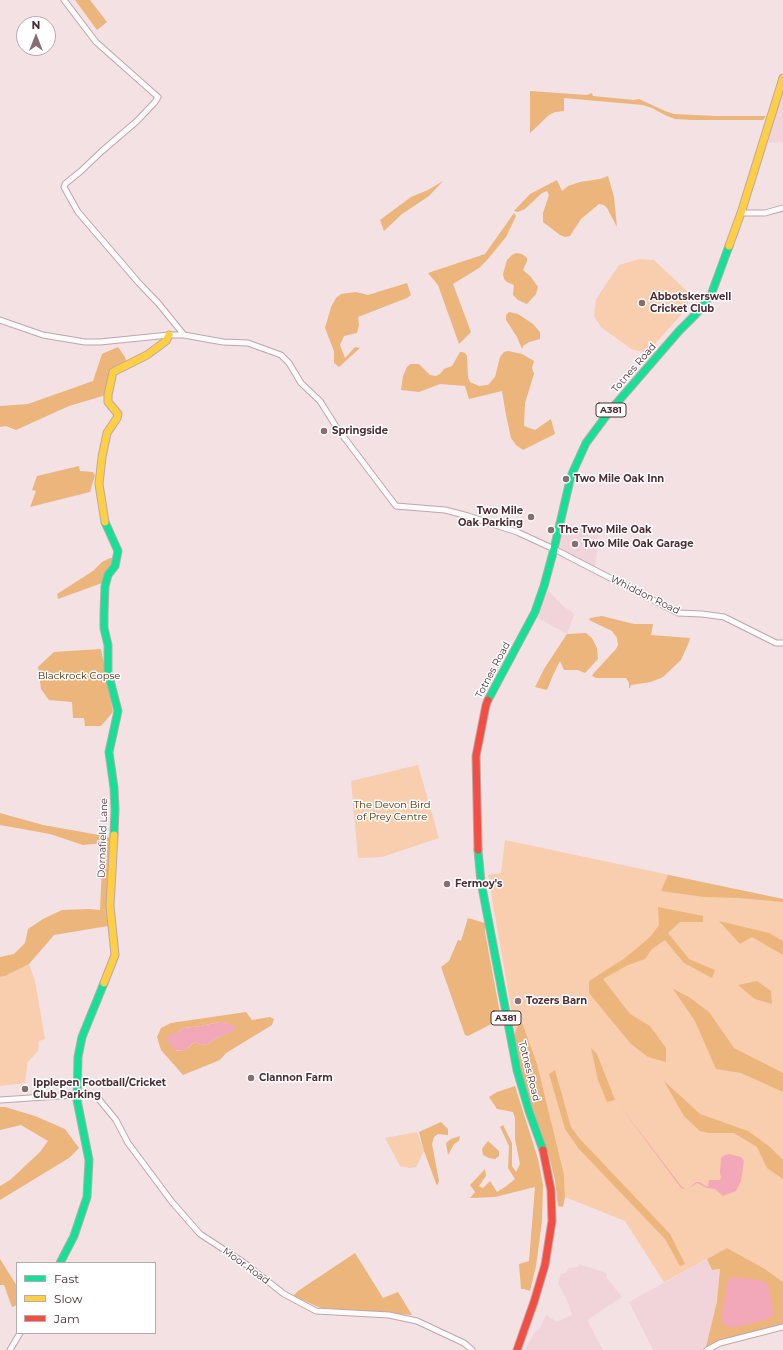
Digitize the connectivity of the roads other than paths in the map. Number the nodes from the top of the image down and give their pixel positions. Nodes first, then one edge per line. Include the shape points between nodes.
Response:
1 (64, 0) edge
2 (783, 78) edge
3 (783, 208) edge
4 (741, 213) junction
5 (0, 320) edge
6 (169, 335) junction
7 (184, 336) junction
8 (554, 548) junction
9 (783, 643) edge
10 (76, 1095) junction
11 (0, 1100) edge
12 (61, 1262) edge
13 (783, 1327) edge
14 (19, 1334) edge
15 (10, 1350) edge
16 (472, 1350) edge
17 (517, 1350) edge
18 (707, 1350) edge

1 - 7 street via 96,42 158,97 137,121 65,184 64,188 78,212
2 - 4 main road, Totnes Road / A381
3 - 4 street via 765,213
4 - 8 main road, Totnes Road / A381 via 706,303 648,366 586,443 570,481
5 - 6 street, Whiddon Road via 43,335 85,342
6 - 7 street, Whiddon Road
6 - 10 main road, Dornafield Lane via 160,346 113,372 108,395 108,402 118,414 107,433 99,484 104,518 118,551 115,566 108,575 105,586 104,613 108,672 118,711 109,752 116,809 110,906 115,955 82,1036
7 - 8 street, Whiddon Road via 248,343 281,355 301,384 320,401 337,428 396,506 445,510 468,516 517,532
8 - 9 street, Whiddon Road via 678,613 724,617 776,643
8 - 17 main road, Totnes Road / A381 via 535,612 486,705 476,756 478,855 485,907 517,1070 543,1151 551,1190 552,1221 545,1265
10 - 11 street, Moor Road
10 - 12 main road via 88,1154 87,1197 74,1236
10 - 16 street, Moor Road via 89,1094 97,1097 116,1120 128,1143 172,1202 200,1234 243,1262 284,1294 316,1310 389,1315 417,1321
13 - 18 street via 720,1343
14 - 15 street

